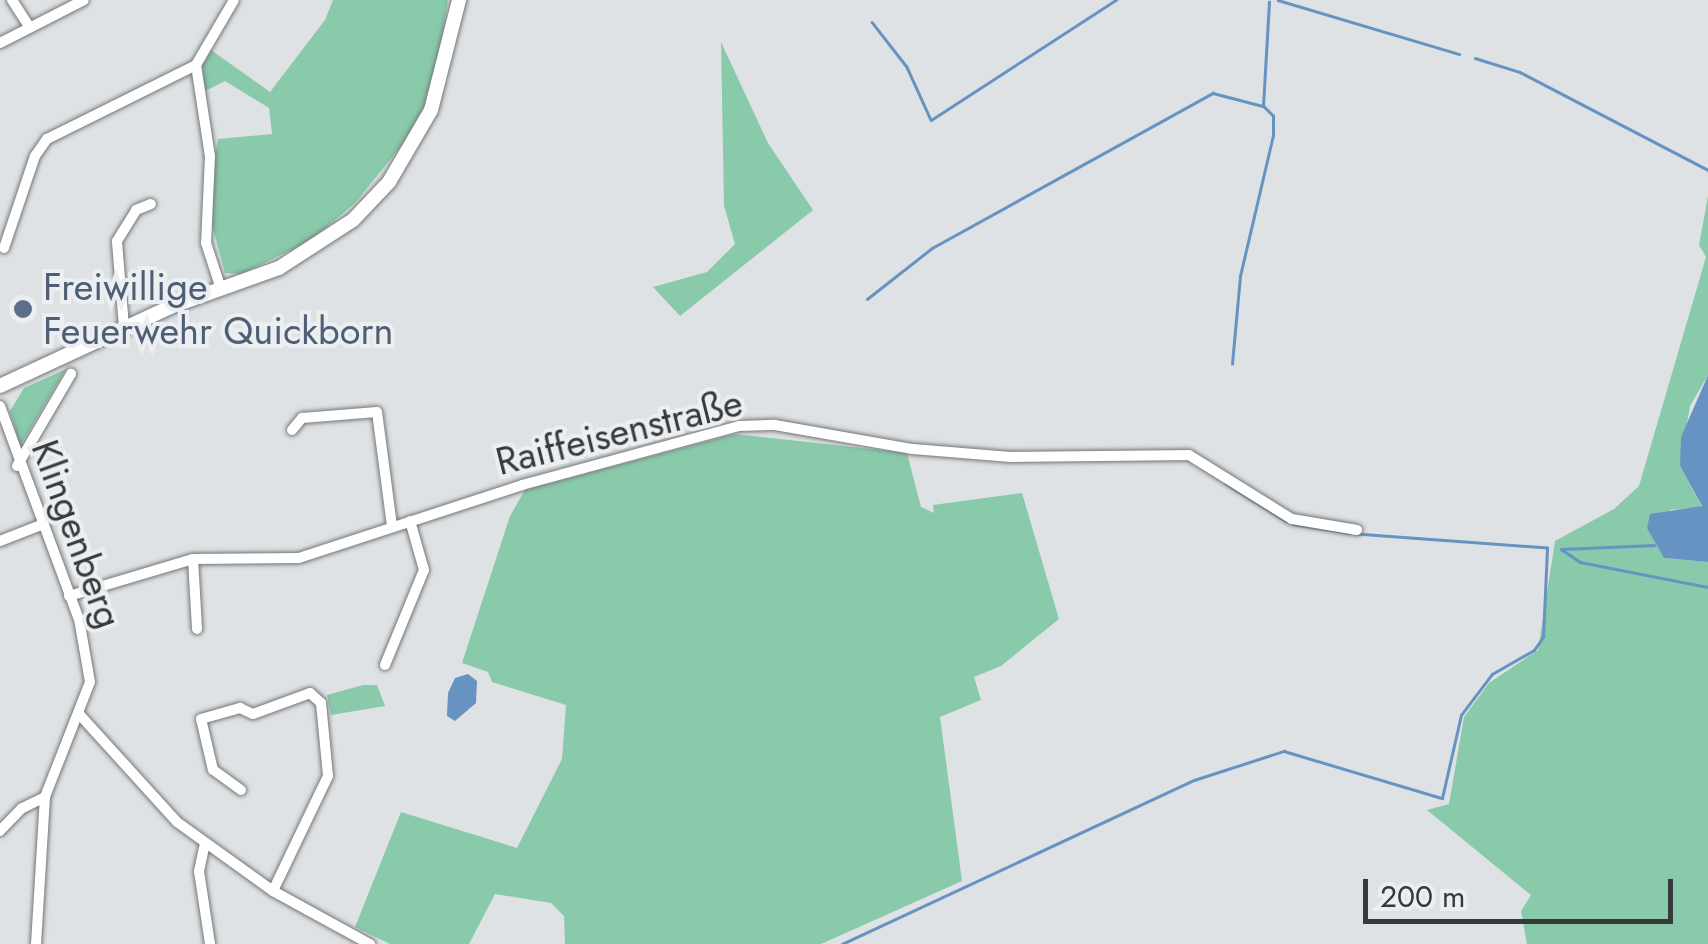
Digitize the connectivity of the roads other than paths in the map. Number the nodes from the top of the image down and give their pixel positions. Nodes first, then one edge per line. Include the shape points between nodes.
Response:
1 (12, 0) edge
2 (84, 0) edge
3 (234, 0) edge
4 (459, 0) edge
5 (30, 28) junction
6 (0, 43) edge
7 (196, 65) junction
8 (152, 204) dead end
9 (4, 248) dead end
10 (221, 289) junction
11 (124, 327) junction
12 (71, 374) dead end
13 (0, 386) edge
14 (0, 406) edge
15 (292, 430) dead end
16 (17, 466) junction
17 (410, 522) junction
18 (41, 524) junction
19 (392, 526) junction
20 (1356, 530) dead end
21 (0, 541) edge
22 (193, 559) junction
23 (69, 596) junction
24 (197, 629) dead end
25 (385, 665) dead end
26 (80, 715) junction
27 (241, 790) dead end
28 (45, 798) junction
29 (0, 832) edge
30 (205, 842) junction
31 (273, 891) junction
32 (36, 944) edge
33 (210, 944) edge
34 (370, 944) edge

1 - 5 street
2 - 5 street
3 - 7 street
4 - 10 main road via 437,94 389,182 333,236 279,268
5 - 6 street
7 - 9 street via 48,138 35,156
7 - 10 street via 210,156 206,242
8 - 11 street via 136,210 117,241
10 - 11 main road
11 - 13 main road
12 - 16 street
14 - 16 street, Klingenberg
15 - 19 street via 302,418 377,412
16 - 18 street, Klingenberg
17 - 19 street, Raiffeisenstraße
17 - 20 street, Raiffeisenstraße via 710,432 775,425 913,449 1011,457 1189,455 1292,520
17 - 25 street via 424,570
18 - 21 street
18 - 23 street, Klingenberg
19 - 22 street, Raiffeisenstraße via 299,558
22 - 23 street, Raiffeisenstraße
22 - 24 street
23 - 26 street, Klingenberg via 89,650 90,682
26 - 28 street, Klingenberg
26 - 30 street via 140,788
27 - 31 street via 213,770 201,719 240,708 253,714 310,693 320,703 328,776
28 - 29 street via 22,808
28 - 32 street
30 - 31 street
30 - 33 street via 199,871
31 - 34 street

